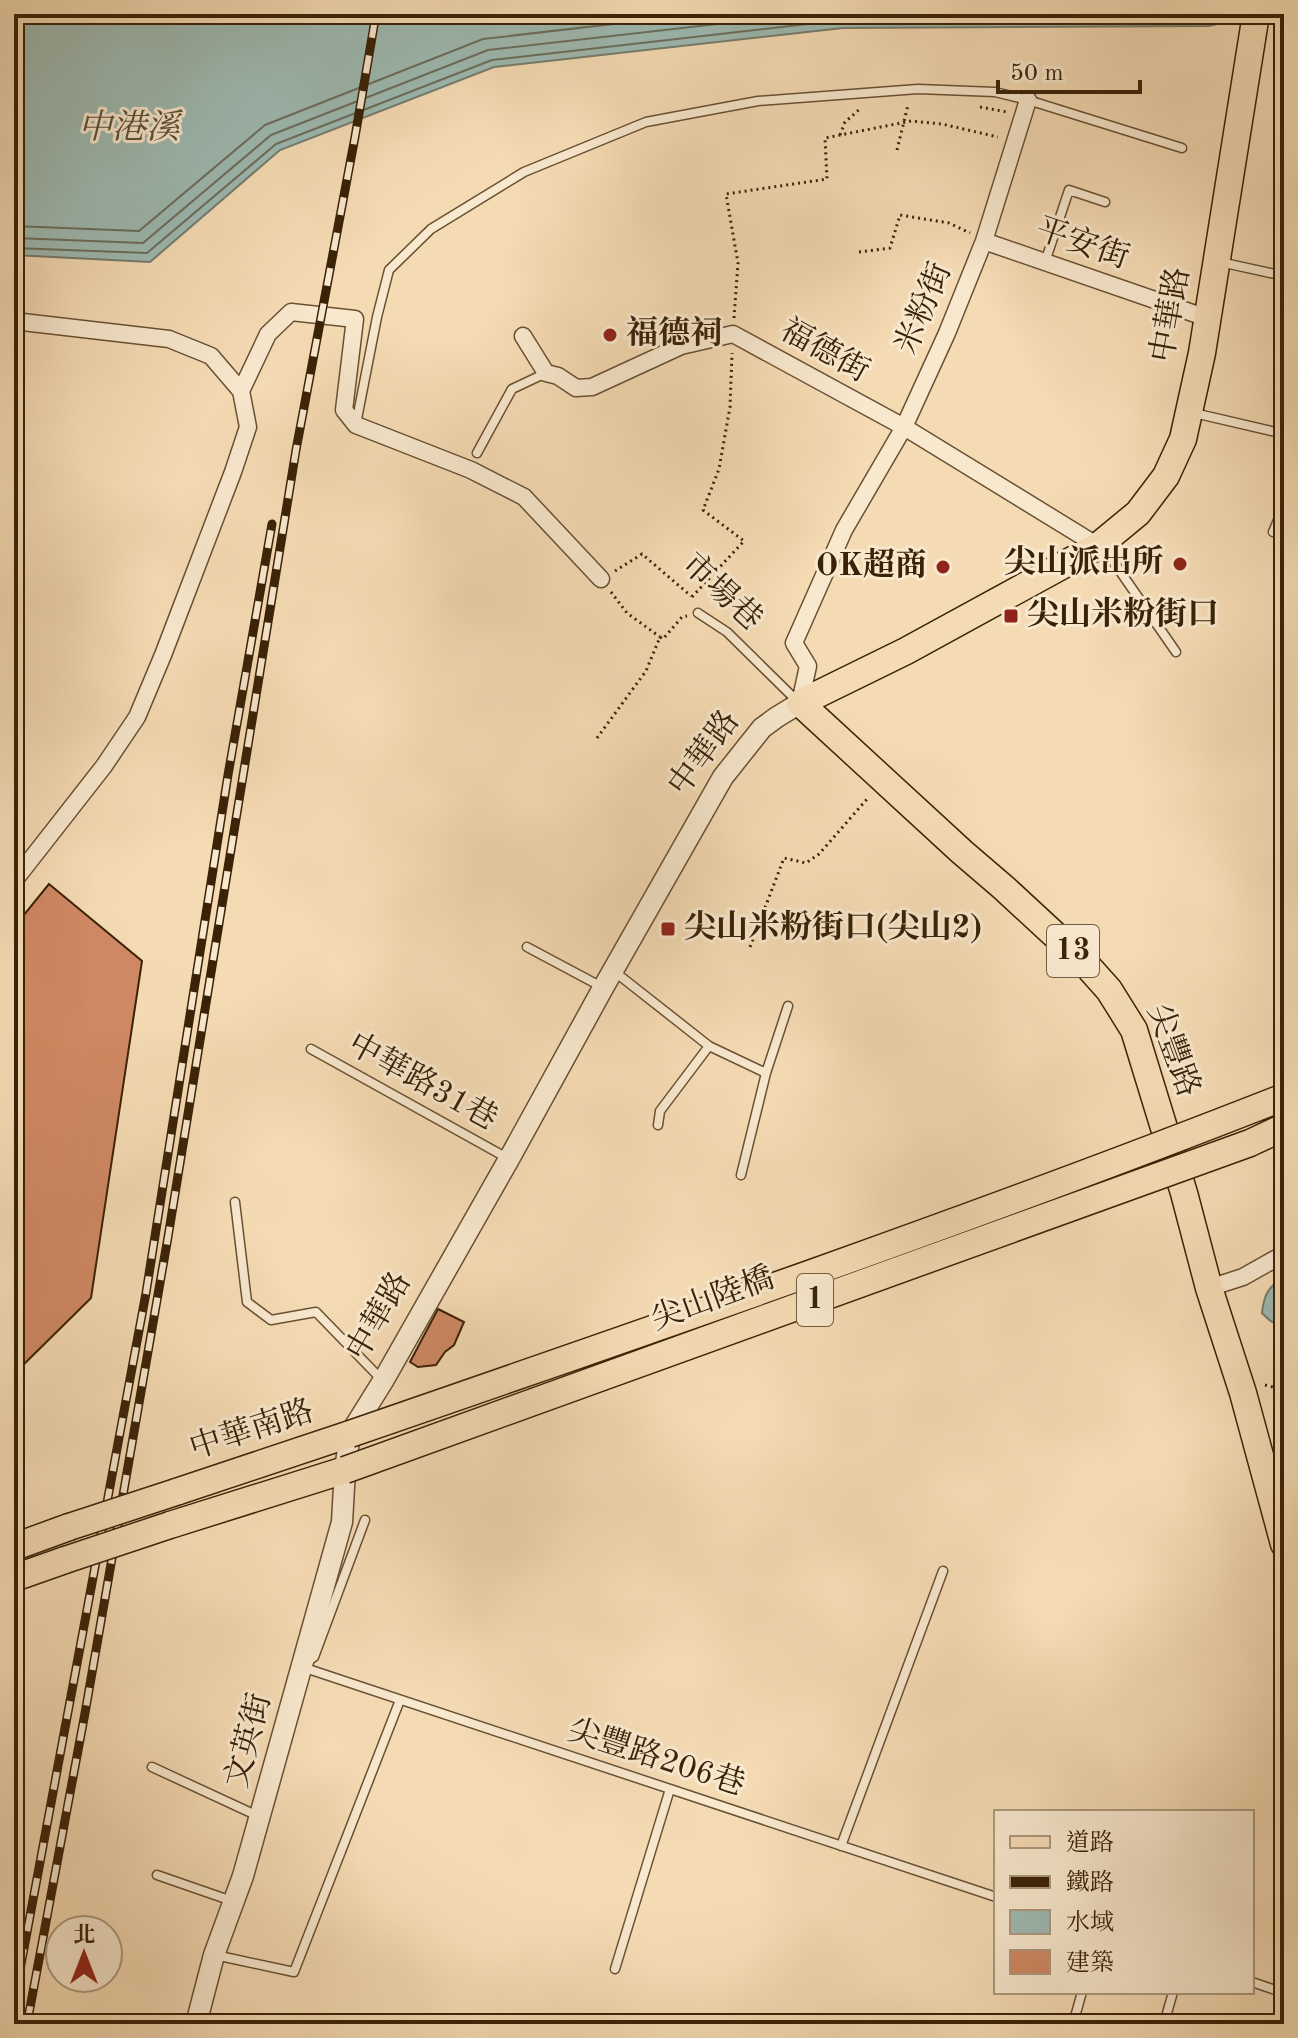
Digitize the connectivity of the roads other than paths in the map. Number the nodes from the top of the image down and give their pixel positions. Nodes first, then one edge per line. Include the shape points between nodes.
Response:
1 (1256, 14) edge
2 (1028, 100) junction
3 (1182, 148) dead end
4 (1105, 202) dead end
5 (984, 241) junction
6 (1216, 261) junction
7 (1045, 262) junction
8 (1284, 276) edge
9 (1207, 318) junction
10 (14, 321) edge
11 (523, 336) dead end
12 (546, 373) junction
13 (241, 391) junction
14 (1189, 411) junction
15 (356, 425) junction
16 (904, 427) junction
17 (1284, 434) edge
18 (477, 453) dead end
19 (1284, 506) edge
20 (1273, 532) dead end
21 (1098, 546) junction
22 (601, 579) road end
23 (698, 613) road end
24 (1176, 652) dead end
25 (800, 703) junction
26 (14, 881) edge
27 (527, 947) dead end
28 (608, 979) junction
29 (788, 1006) dead end
30 (709, 1046) junction
31 (311, 1049) dead end
32 (766, 1073) junction
33 (1284, 1097) edge
34 (658, 1125) dead end
35 (1284, 1127) edge
36 (509, 1159) junction
37 (741, 1175) dead end
38 (235, 1202) dead end
39 (1284, 1254) edge
40 (1209, 1288) junction
41 (383, 1381) junction
42 (350, 1434) junction
43 (345, 1470) junction
44 (365, 1520) dead end
45 (1284, 1544) edge
46 (14, 1547) edge
47 (943, 1571) dead end
48 (14, 1578) edge
49 (301, 1667) junction
50 (400, 1700) junction
51 (152, 1767) dead end
52 (670, 1789) junction
53 (260, 1817) junction
54 (841, 1846) junction
55 (157, 1875) dead end
56 (994, 1896) edge
57 (234, 1902) junction
58 (214, 1955) junction
59 (615, 1969) dead end
60 (1254, 1983) edge
61 (1284, 1993) edge
62 (1081, 1994) edge
63 (1172, 1994) edge
64 (196, 2024) edge
65 (1073, 2024) edge
66 (1164, 2024) edge

1 - 6 main road, 中華路
2 - 3 lane
2 - 5 street, 米粉街
2 - 15 lane via 995,92 912,89 758,101 646,122 524,172 431,229 389,270
4 - 7 lane via 1069,190
5 - 7 street, 平安街
5 - 16 street, 米粉街
6 - 8 lane
6 - 9 main road, 中華路
7 - 9 street, 平安街
9 - 14 main road, 中華路
10 - 13 street via 169,339 211,356
11 - 12 street
12 - 16 street, 福德街 via 576,388 592,387 681,346 733,334
12 - 18 lane via 512,389
13 - 15 street via 268,334 291,312 355,319 344,410
13 - 26 street via 248,427 137,717
14 - 17 lane
14 - 21 main road, 中華路 via 1166,476 1138,513
15 - 22 street via 524,497
16 - 21 street, 福德街
16 - 25 street, 米粉街 via 844,530 794,643 808,666
19 - 20 lane
21 - 24 lane
21 - 25 main road, 中華路
23 - 25 lane, 市場巷 via 727,632
25 - 28 street, 中華路 via 762,728 723,777
25 - 40 main road, 尖豐路 / 13 via 1109,990 1134,1030
27 - 28 lane
28 - 30 lane
28 - 36 street, 中華路
29 - 32 lane
30 - 32 lane
30 - 34 lane via 660,1111
31 - 36 lane, 中華路31巷
32 - 37 lane
33 - 42 main road, 尖山陸橋 / 1, bridge via 748,1296
35 - 43 main road, 尖山陸橋 / 1, bridge
36 - 41 street, 中華路
38 - 41 lane via 247,1302 271,1320 316,1312
39 - 40 street via 1243,1277
40 - 45 main road, 尖豐路 / 13
41 - 42 street, 中華路
42 - 43 street, 中華路
42 - 46 main road, 中華南路 / 1, bridge
43 - 48 main road, 中華南路 / 1, bridge
43 - 49 street, 文英街 via 342,1522
44 - 49 lane via 314,1657
47 - 54 lane
49 - 50 lane, 尖豐路206巷
49 - 53 street, 文英街
50 - 52 lane, 尖豐路206巷
50 - 58 lane via 294,1972
51 - 53 lane
52 - 54 lane, 尖豐路206巷
52 - 59 lane
53 - 57 street, 文英街
54 - 56 lane, 尖豐路206巷
55 - 57 lane
57 - 58 street, 文英街
58 - 64 street, 文英街
60 - 61 lane
62 - 65 lane
63 - 66 lane

